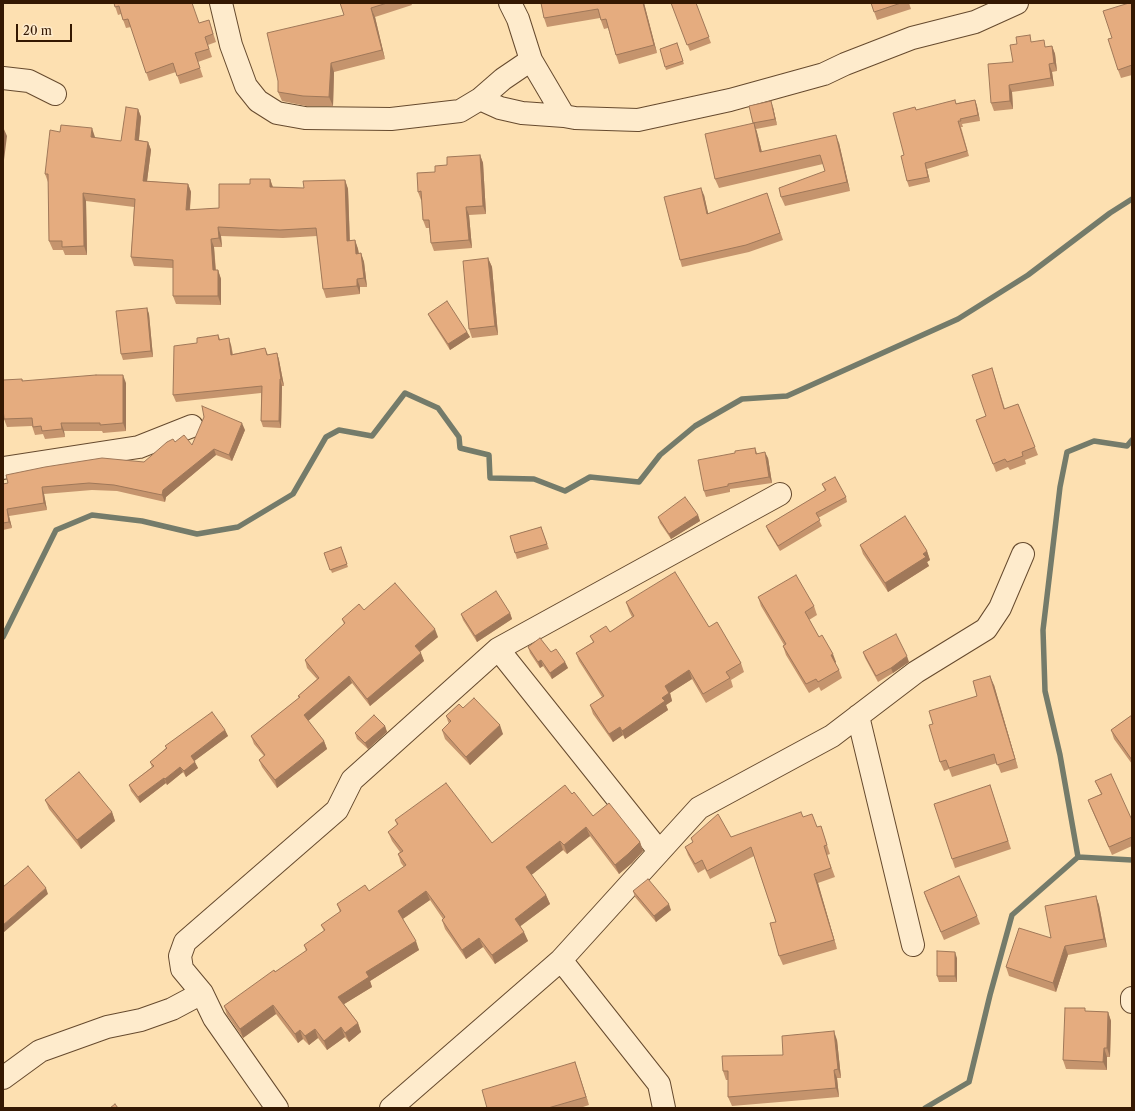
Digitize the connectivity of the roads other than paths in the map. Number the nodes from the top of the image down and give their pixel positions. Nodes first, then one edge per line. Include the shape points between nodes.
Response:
1 (220, 3) edge
2 (510, 3) edge
3 (1017, 3) edge
4 (531, 60) junction
5 (3, 78) edge
6 (55, 94) dead end
7 (480, 99) junction
8 (564, 116) junction
9 (192, 426) dead end
10 (3, 468) edge
11 (780, 494) dead end
12 (1023, 554) dead end
13 (498, 649) junction
14 (858, 716) junction
15 (660, 851) junction
16 (913, 945) dead end
17 (561, 960) junction
18 (202, 993) junction
19 (1132, 998) edge
20 (1132, 1002) edge
21 (3, 1078) edge
22 (278, 1108) edge
23 (391, 1108) edge
24 (664, 1108) edge

1 - 7 street via 231,45 246,86 258,101 277,113 305,118 391,119 460,111
2 - 4 street
3 - 8 street via 975,22 912,38 824,74 730,100 638,120
4 - 7 street
4 - 8 street
5 - 6 street via 29,81
7 - 8 street via 500,108 522,113
9 - 10 street via 140,447
11 - 13 street
12 - 14 street via 1000,608 986,629 916,672
13 - 15 street
13 - 18 street via 352,780 337,810 185,942 180,956 182,970
14 - 15 street via 832,736 699,808
14 - 16 street
15 - 17 street
17 - 23 street
17 - 24 street via 659,1084
18 - 21 street via 172,1009 141,1020 107,1027 40,1051
18 - 22 street via 214,1018
19 - 20 street

